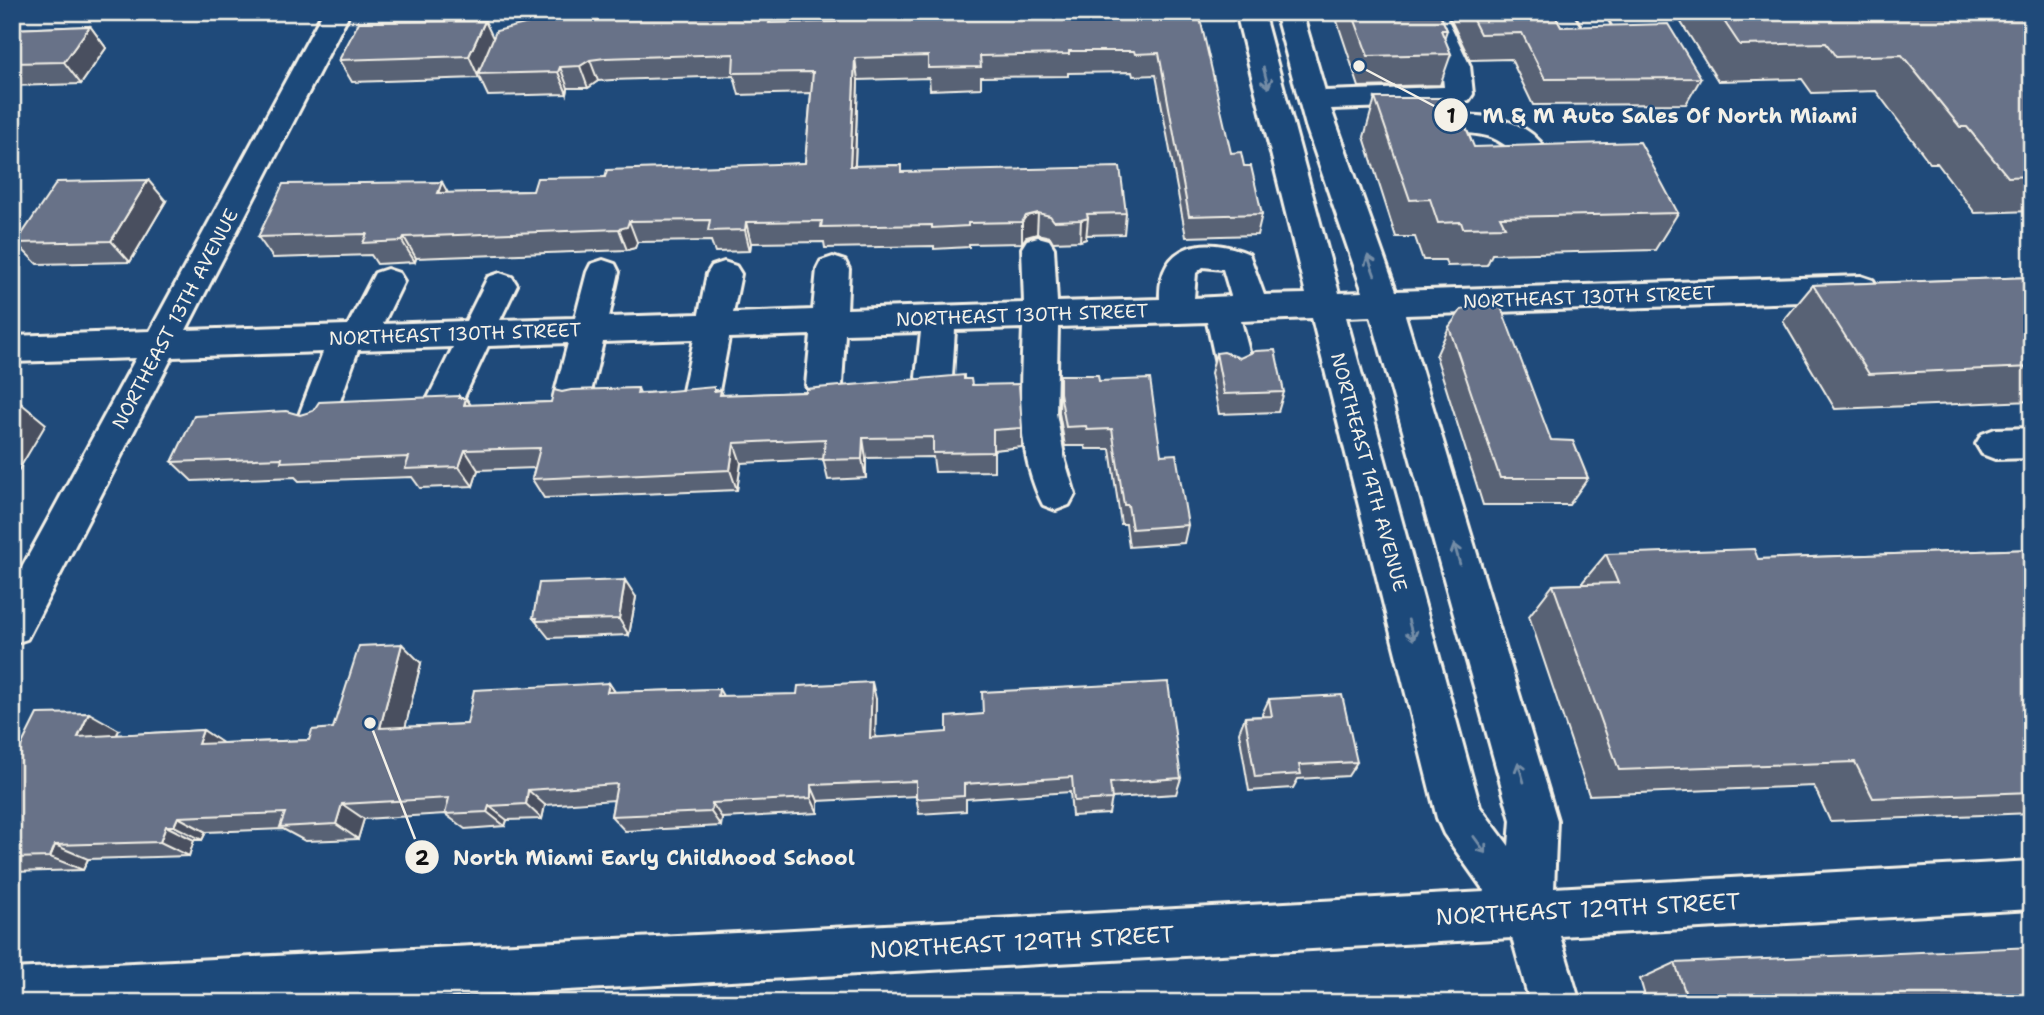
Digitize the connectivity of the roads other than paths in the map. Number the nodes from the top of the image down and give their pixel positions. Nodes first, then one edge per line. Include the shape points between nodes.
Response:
1 (337, 12) edge
2 (1249, 12) edge
3 (1288, 12) edge
4 (1430, 12) edge
5 (1588, 12) edge
6 (1604, 40) edge
7 (1317, 113) junction
8 (1531, 150) edge
9 (1038, 248) dead end
10 (833, 269) dead end
11 (603, 272) dead end
12 (724, 274) dead end
13 (387, 281) dead end
14 (500, 285) dead end
15 (1894, 286) edge
16 (1384, 303) junction
17 (1325, 305) junction
18 (1236, 309) junction
19 (1178, 310) junction
20 (1041, 315) junction
21 (939, 318) junction
22 (831, 321) junction
23 (715, 325) junction
24 (587, 330) junction
25 (478, 333) junction
26 (352, 337) junction
27 (162, 344) junction
28 (12, 349) edge
29 (1234, 363) edge
30 (934, 377) edge
31 (824, 384) edge
32 (701, 391) edge
33 (572, 396) edge
34 (444, 402) edge
35 (316, 418) edge
36 (2032, 443) edge
37 (1995, 444) dead end
38 (1056, 494) dead end
39 (12, 626) edge
40 (2032, 885) edge
41 (1530, 912) junction
42 (12, 994) edge
43 (1555, 1003) edge

1 - 27 street, NORTHEAST 13TH AVENUE
2 -> 17 street, NORTHEAST 14TH AVENUE
3 - 7 street, NORTHEAST 14TH AVENUE
4 - 7 street via 1456,66 1459,94
5 - 6 street
7 - 8 street via 1485,125 1510,132
16 -> 7 street, NORTHEAST 14TH AVENUE
9 - 20 street
10 - 22 street
11 - 24 street
12 - 23 street
13 - 26 street
14 - 25 street
15 - 16 street, NORTHEAST 130TH STREET
16 - 17 street, NORTHEAST 130TH STREET
41 -> 16 street, NORTHEAST 14TH AVENUE via 1534,820
17 - 18 street, NORTHEAST 130TH STREET
17 -> 41 street, NORTHEAST 14TH AVENUE via 1460,818
18 - 19 street, NORTHEAST 130TH STREET
18 - 19 street via 1237,262 1225,255 1201,254 1182,267 1177,280
18 - 29 street
19 - 20 street, NORTHEAST 130TH STREET
20 - 21 street, NORTHEAST 130TH STREET
20 - 38 street via 1038,413
21 - 22 street, NORTHEAST 130TH STREET
21 - 30 street
22 - 23 street, NORTHEAST 130TH STREET
22 - 31 street
23 - 24 street, NORTHEAST 130TH STREET
23 - 32 street
24 - 25 street, NORTHEAST 130TH STREET
24 - 33 street
25 - 26 street, NORTHEAST 130TH STREET
25 - 34 street
26 - 27 street, NORTHEAST 130TH STREET
26 - 35 street
27 - 28 street, NORTHEAST 130TH STREET
27 - 39 street, NORTHEAST 13TH AVENUE
36 - 37 street
40 - 41 street, NORTHEAST 129TH STREET
41 - 42 street, NORTHEAST 129TH STREET
41 - 43 street, NORTHEAST 14TH AVENUE

